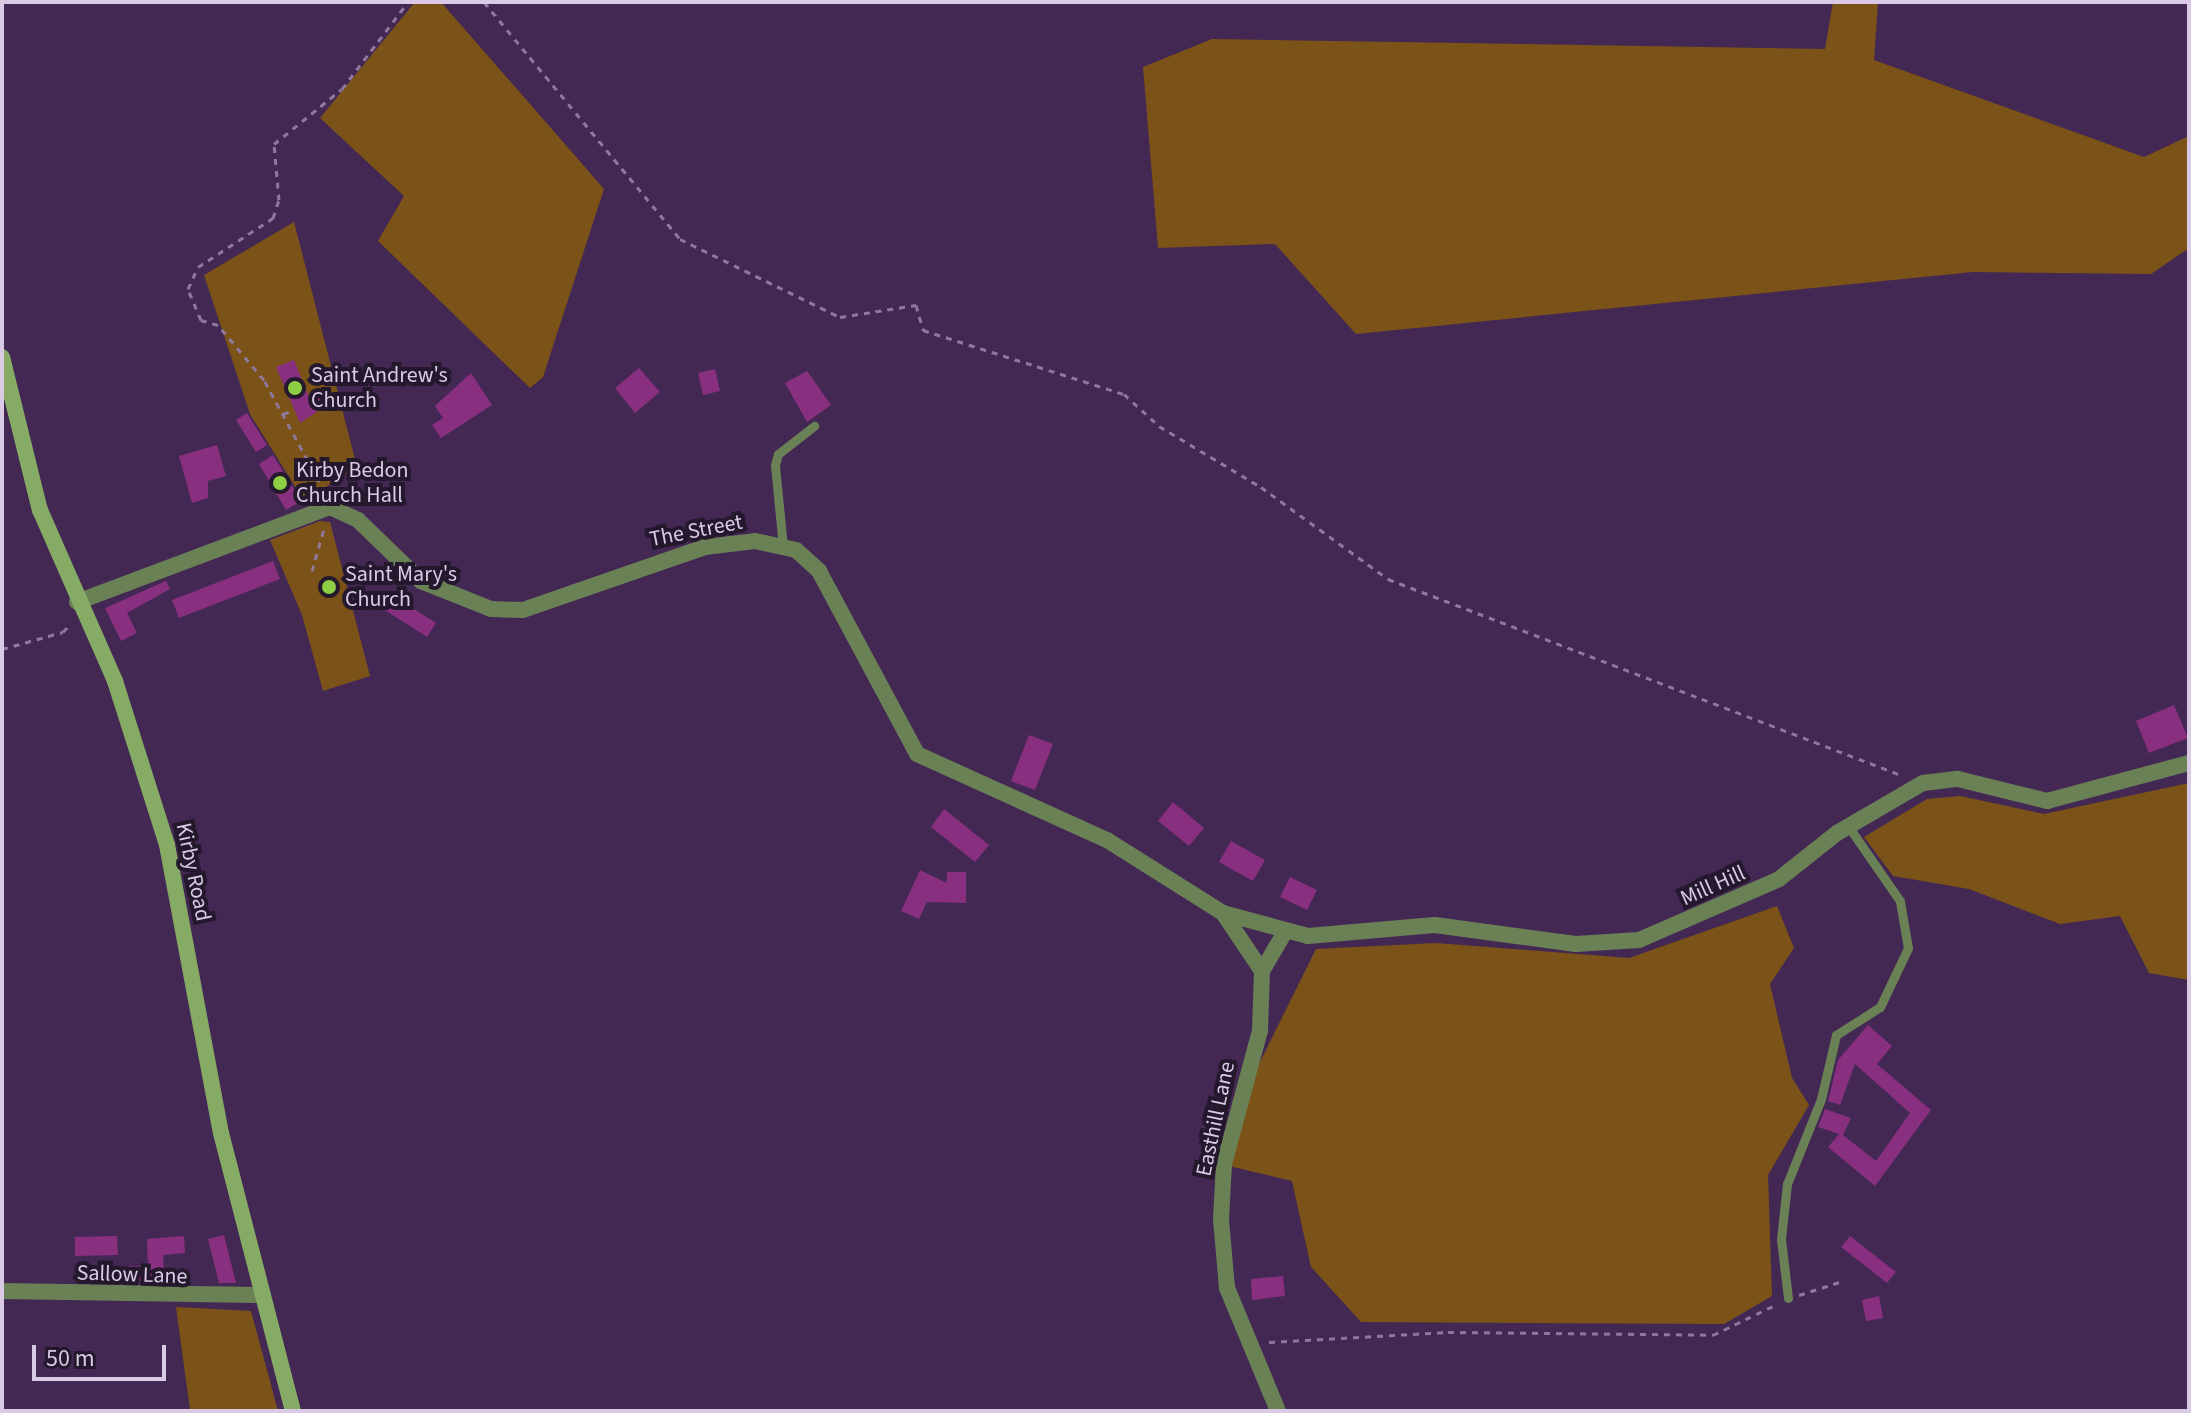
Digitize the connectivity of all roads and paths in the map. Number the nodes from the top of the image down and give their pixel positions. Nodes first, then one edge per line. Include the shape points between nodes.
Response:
1 (408, 2) edge
2 (484, 2) edge
3 (2, 357) edge
4 (269, 376) dead end
5 (264, 380) junction
6 (294, 410) dead end
7 (283, 414) junction
8 (814, 426) dead end
9 (326, 508) junction
10 (783, 547) junction
11 (312, 571) dead end
12 (77, 602) junction
13 (85, 617) junction
14 (2, 649) edge
15 (2189, 763) edge
16 (1923, 783) junction
17 (1848, 826) junction
18 (1223, 913) junction
19 (1285, 932) junction
20 (1262, 971) junction
21 (1843, 1281) dead end
22 (2, 1291) edge
23 (260, 1295) junction
24 (1788, 1298) junction
25 (1249, 1343) junction
26 (293, 1411) edge
27 (1278, 1411) edge

1 - 5 path via 342,89 274,144 279,200 273,218 198,267 188,289 201,320 218,325
2 - 16 path via 680,239 840,317 916,305 923,330 1124,394 1159,426 1261,487 1388,579
3 - 12 street, Kirby Road via 40,510
4 - 5 path
5 - 7 path
6 - 7 path
7 - 9 path
8 - 10 lane via 778,454
9 - 10 street, The Street via 358,520 421,581 491,609 523,610 705,547 755,541
9 - 11 path via 326,534
9 - 12 street
10 - 18 street, The Street via 819,571 917,754 1107,840
12 - 13 street, Kirby Road
13 - 14 path via 63,632
13 - 23 street, Kirby Road via 135,736 167,845 221,1133
15 - 16 street, Mill Hill via 2047,801 1958,779
16 - 17 street, Mill Hill
17 - 19 street, Mill Hill via 1779,879 1639,940 1576,944 1435,925
17 - 24 lane via 1900,901 1908,948 1880,1007 1836,1035 1821,1099 1787,1184 1781,1239
18 - 19 street, Mill Hill
18 - 20 street
19 - 20 street, Easthill Lane
20 - 25 street, Easthill Lane via 1260,1031 1224,1164 1221,1219 1227,1288
21 - 24 path
22 - 23 street, Sallow Lane
23 - 26 street, Kirby Road
24 - 25 path via 1713,1335 1448,1332
25 - 27 street, Easthill Lane

